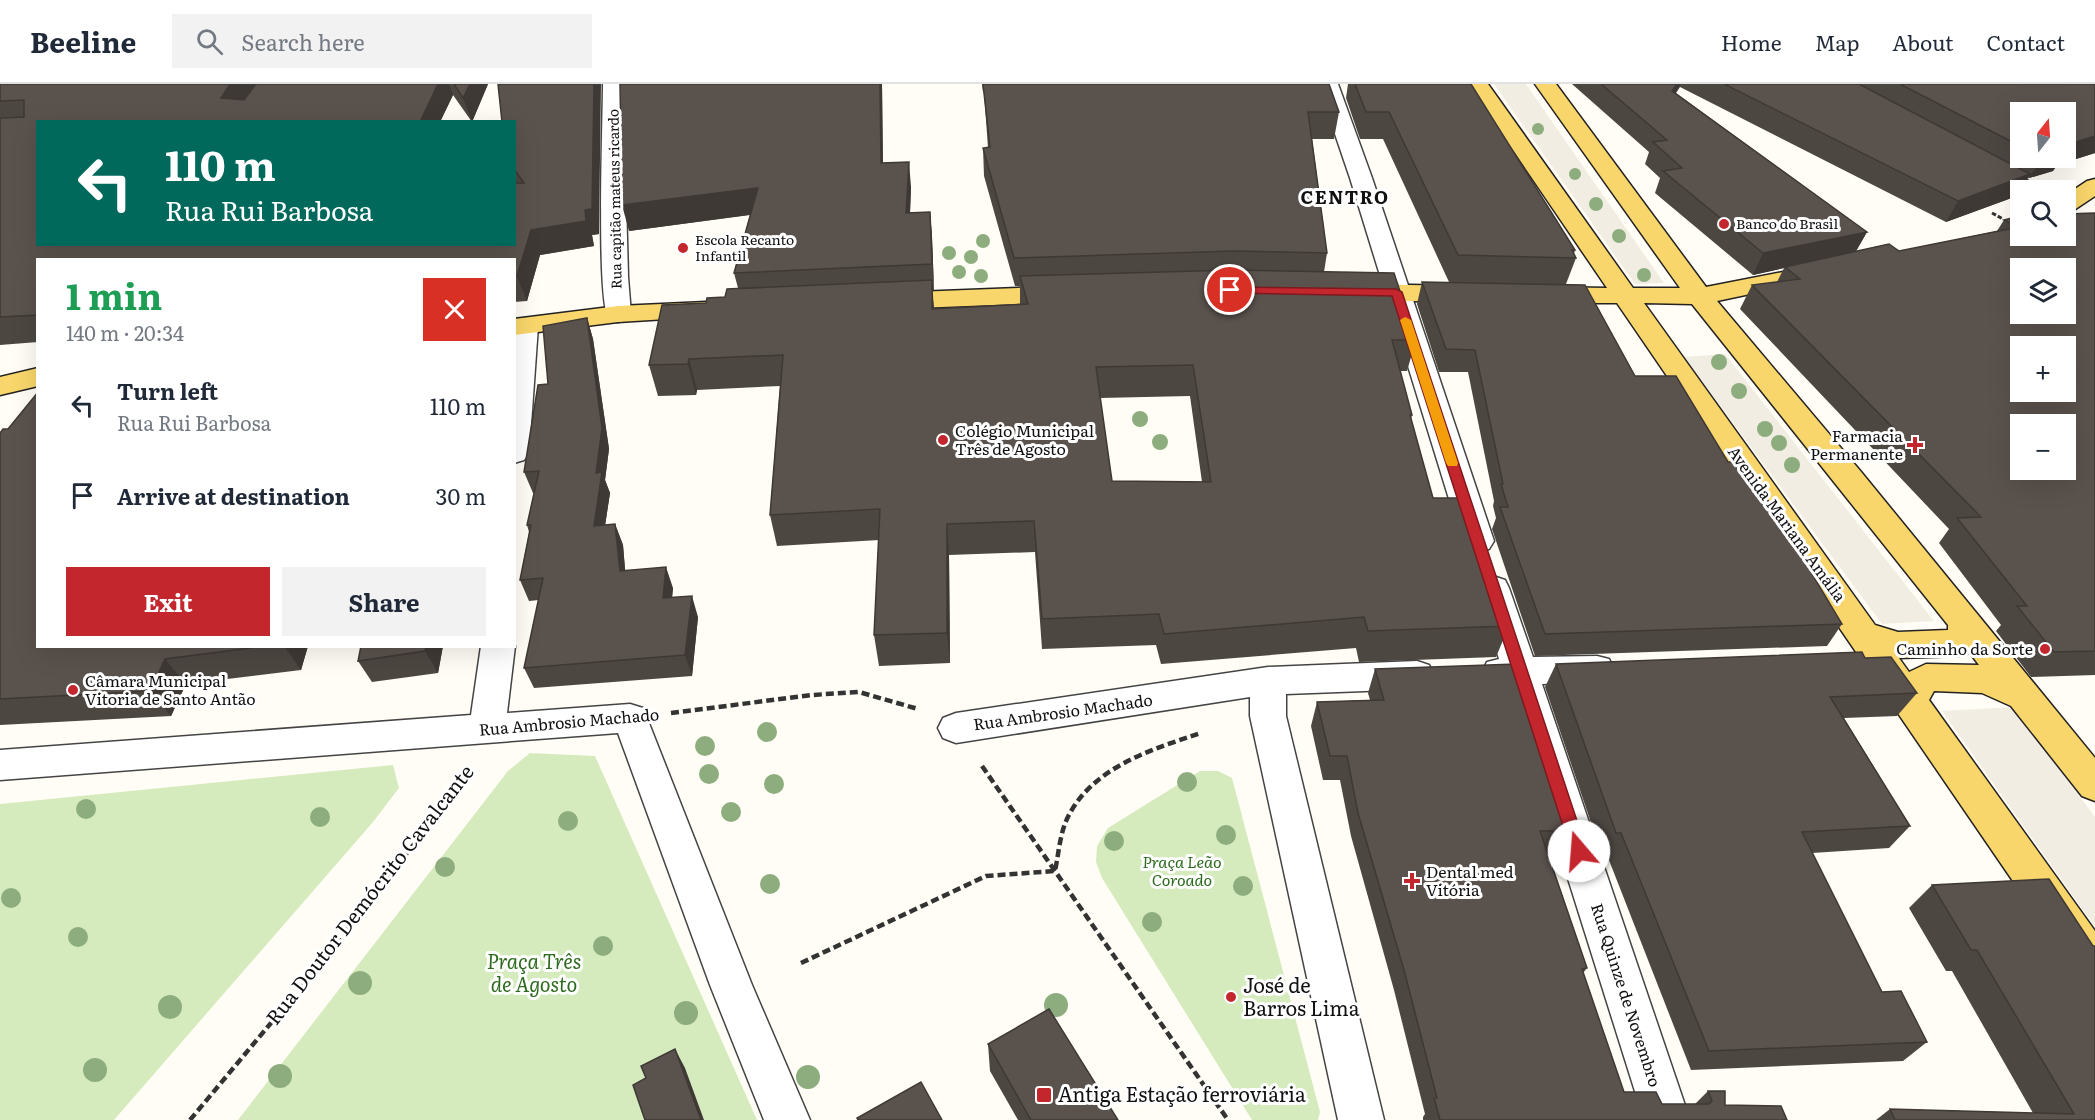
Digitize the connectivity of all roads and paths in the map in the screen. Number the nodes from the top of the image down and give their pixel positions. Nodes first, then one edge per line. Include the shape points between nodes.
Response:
1 (613, 84) edge
2 (1478, 84) edge
3 (1545, 84) edge
4 (1322, 89) edge
5 (1966, 157) edge
6 (2010, 180) edge
7 (2095, 186) edge
8 (2076, 209) edge
9 (1992, 213) dead end
10 (2003, 219) edge
11 (1821, 272) edge
12 (1337, 292) edge
13 (1396, 292) junction
14 (1094, 293) edge
15 (1488, 294) edge
16 (1522, 295) edge
17 (1699, 296) junction
18 (1624, 297) junction
19 (867, 302) edge
20 (728, 309) edge
21 (608, 315) junction
22 (530, 325) edge
23 (36, 378) edge
24 (0, 386) edge
25 (516, 437) edge
26 (1965, 623) junction
27 (498, 648) edge
28 (1866, 651) junction
29 (1626, 668) edge
30 (1520, 672) junction
31 (1268, 698) junction
32 (1912, 699) junction
33 (2025, 699) junction
34 (630, 718) junction
35 (956, 728) junction
36 (487, 729) junction
37 (0, 765) edge
38 (2095, 785) edge
39 (1055, 871) junction
40 (801, 963) dead end
41 (2095, 965) edge
42 (190, 1120) edge
43 (787, 1120) edge
44 (1228, 1120) edge
45 (1361, 1120) edge
46 (1667, 1120) edge

1 - 21 street, Rua capitão mateus ricardo via 615,277
2 - 18 main road, Avenida Mariana Amália
3 - 17 main road
4 - 13 street, Rua Quinze de Novembro via 1361,178
5 - 6 street
7 - 8 main road
9 - 10 path
11 - 17 main road
12 - 13 main road
13 - 15 main road
13 - 30 street, Rua Quinze de Novembro
14 - 19 main road
16 - 18 main road
17 - 18 main road
17 - 26 main road
18 - 28 main road, Avenida Mariana Amália
20 - 21 main road
21 - 22 main road
22 - 25 street
23 - 24 main road
26 - 28 main road via 1959,643 1898,645
26 - 33 main road
27 - 36 street
28 - 32 main road, Avenida Mariana Amália
29 - 30 street, Rua Ambrosio Machado
30 - 31 street, Rua Ambrosio Machado via 1460,674
30 - 46 street, Rua Quinze de Novembro
31 - 35 street, Rua Ambrosio Machado
31 - 39 path via 1208,730 1104,776 1070,813
31 - 45 street
32 - 33 main road via 1926,678 1980,676
32 - 41 main road, Avenida Mariana Amália
33 - 38 main road
34 - 35 path, Rua Ambrosio Machado via 859,692 911,705
34 - 36 street, Rua Ambrosio Machado
34 - 43 street via 731,985
35 - 39 path
36 - 37 street, Rua Ambrosio Machado
36 - 42 path, Rua Doutor Demócrito Cavalcante via 472,769 321,963
39 - 40 path via 986,876
39 - 44 path

